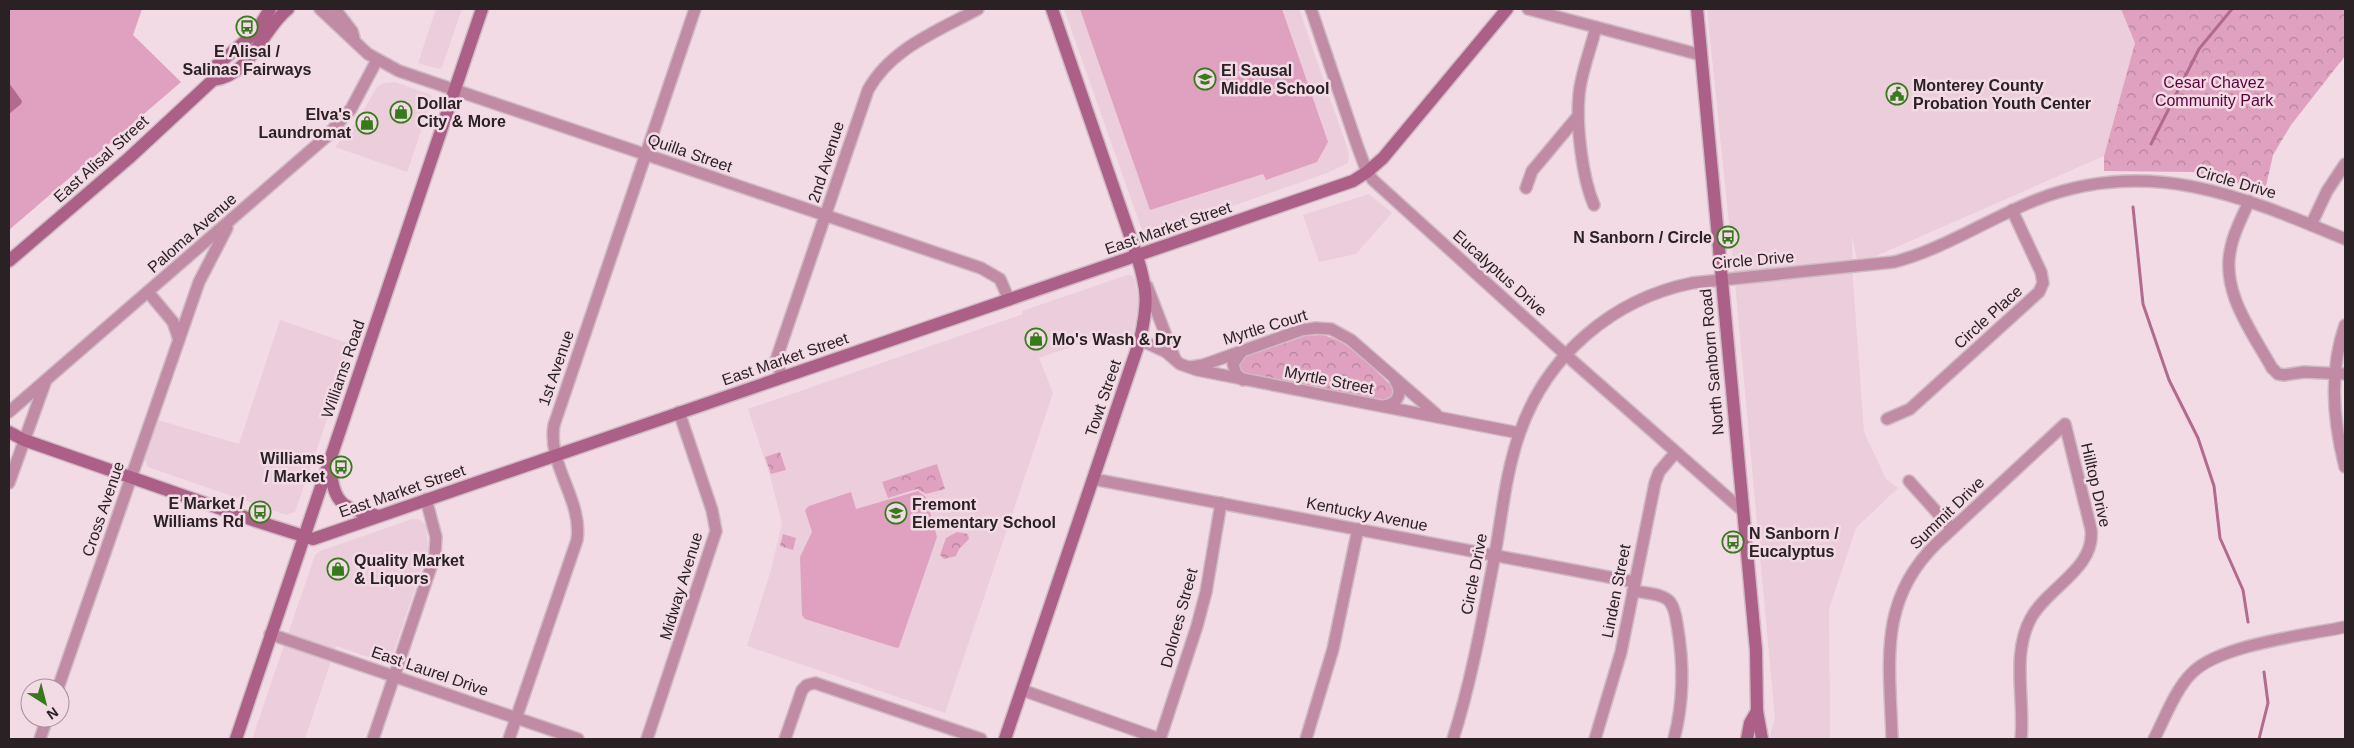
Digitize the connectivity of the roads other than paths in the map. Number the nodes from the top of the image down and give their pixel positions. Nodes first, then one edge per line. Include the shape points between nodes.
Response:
1 (270, 9) edge
2 (288, 9) edge
3 (320, 9) edge
4 (335, 9) edge
5 (482, 9) edge
6 (695, 9) edge
7 (978, 9) edge
8 (1052, 9) edge
9 (1311, 9) edge
10 (1507, 9) edge
11 (1528, 9) edge
12 (1697, 9) edge
13 (1596, 27) junction
14 (354, 40) junction
15 (1701, 55) junction
16 (224, 58) junction
17 (377, 60) junction
18 (236, 70) junction
19 (213, 80) junction
20 (456, 90) junction
21 (1578, 116) junction
22 (646, 155) junction
23 (2345, 164) edge
24 (1367, 172) junction
25 (1526, 188) dead end
26 (2249, 201) junction
27 (1594, 205) dead end
28 (2012, 210) junction
29 (825, 216) junction
30 (232, 220) junction
31 (2311, 225) junction
32 (2345, 239) edge
33 (1137, 256) junction
34 (9, 262) edge
35 (1142, 275) junction
36 (1721, 280) junction
37 (148, 292) junction
38 (1010, 300) junction
39 (2345, 325) edge
40 (179, 340) junction
41 (1140, 340) junction
42 (1243, 350) junction
43 (1566, 356) junction
44 (1175, 358) junction
45 (1187, 366) junction
46 (2340, 374) edge
47 (782, 377) junction
48 (47, 379) junction
49 (1243, 380) junction
50 (1395, 380) junction
51 (1380, 406) junction
52 (9, 412) edge
53 (679, 412) junction
54 (1442, 417) junction
55 (1886, 419) dead end
56 (2065, 424) joint
57 (9, 432) edge
58 (1519, 433) junction
59 (24, 440) junction
60 (1675, 453) junction
61 (556, 454) junction
62 (329, 461) junction
63 (2345, 467) edge
64 (131, 478) junction
65 (1093, 479) junction
66 (1909, 481) dead end
67 (9, 483) edge
68 (426, 499) junction
69 (1221, 503) junction
70 (1743, 511) junction
71 (379, 516) junction
72 (1358, 529) junction
73 (1952, 529) junction
74 (303, 537) junction
75 (1494, 555) junction
76 (1634, 587) junction
77 (2345, 627) edge
78 (270, 634) junction
79 (394, 676) junction
80 (61, 678) edge
81 (1022, 690) junction
82 (1757, 711) junction
83 (516, 718) junction
84 (236, 739) edge
85 (373, 739) edge
86 (509, 739) edge
87 (578, 739) edge
88 (648, 739) edge
89 (785, 739) edge
90 (981, 739) edge
91 (1004, 739) edge
92 (1160, 739) edge
93 (1306, 739) edge
94 (1453, 739) edge
95 (1595, 739) edge
96 (1674, 739) edge
97 (1747, 739) edge
98 (1762, 739) edge
99 (1892, 739) edge
100 (2021, 739) edge
101 (2154, 739) edge

1 - 16 main road, East Alisal Street via 256,32
2 - 18 main road, East Alisal Street
3 - 14 street, Quilla Street
4 - 14 street, Quilla Street via 352,31
5 - 20 main road, Williams Road
6 - 22 street, 1st Avenue
7 - 29 street, 2nd Avenue via 902,50 878,73 864,99
8 - 33 main road, Towt Street
9 - 24 street, Eucalyptus Drive
10 - 24 main road, East Market Street via 1383,158
11 - 13 street
12 - 15 main road, North Sanborn Road
13 - 15 street
13 - 21 street via 1579,93
14 - 17 street, Quilla Street
15 - 36 main road, North Sanborn Road
16 - 18 main road via 228,66
16 - 19 main road, East Alisal Street via 212,69
17 - 20 street, Quilla Street
17 - 30 street, Paloma Avenue via 350,109 332,132
18 - 19 main road, East Alisal Street via 224,79
19 - 34 main road, East Alisal Street
20 - 22 street, Quilla Street
20 - 62 main road, Williams Road
21 - 25 street via 1532,171
21 - 27 street via 1586,187
22 - 29 street, Quilla Street
22 - 61 street, 1st Avenue via 556,418 553,436
23 - 31 street via 2330,185
24 - 33 main road, East Market Street via 1337,187
24 - 43 street, Eucalyptus Drive via 1382,190
26 - 28 street, Circle Drive via 2192,185 2130,181 2070,189
26 - 31 street, Circle Drive
26 - 46 street via 2233,238 2229,261 2232,289 2241,314 2278,374
28 - 36 street, Circle Drive via 1922,253 1894,262
28 - 55 street, Circle Place via 2041,272 2043,283 2039,292 1910,409
29 - 38 street, Quilla Street via 987,270 1000,279
29 - 47 street, 2nd Avenue via 776,360
30 - 37 street, Paloma Avenue
30 - 40 street, Cross Avenue via 202,276
31 - 32 street, Circle Drive
33 - 35 main road, Towt Street
33 - 38 main road, East Market Street
35 - 41 main road, Towt Street via 1147,308
35 - 44 street
36 - 43 street, Circle Drive via 1672,288 1627,305 1591,330
36 - 70 main road, North Sanborn Road
37 - 40 street via 173,322
37 - 48 street, Paloma Avenue
38 - 47 main road, East Market Street
39 - 46 street via 2338,350
40 - 64 street, Cross Avenue
41 - 44 street, Myrtle Street
41 - 65 main road, Towt Street
42 - 45 street, Myrtle Court via 1203,365
42 - 49 street via 1233,364 1236,374
42 - 50 street, Myrtle Court via 1307,329 1326,328 1346,336
43 - 58 street, Circle Drive via 1538,392
43 - 60 street, Eucalyptus Drive
44 - 45 street, Myrtle Street
45 - 49 street, Myrtle Street
46 - 63 street via 2336,423
47 - 53 main road, East Market Street
48 - 52 street, Paloma Avenue
48 - 59 street
49 - 51 street, Myrtle Street
50 - 51 street via 1400,389 1398,398 1390,405
50 - 54 street, Myrtle Court via 1430,411
51 - 54 street, Myrtle Street
53 - 61 main road, East Market Street
53 - 88 street, Midway Avenue via 716,531
54 - 58 street, Myrtle Street
56 - 73 street, Summit Drive
56 - 100 street, Hilltop Drive via 2091,529 2091,546 2081,564 2039,604 2027,626 2021,651
57 - 59 main road, East Market Street
58 - 75 street, Circle Drive
59 - 64 main road, East Market Street
59 - 67 street
60 - 70 street, Eucalyptus Drive
60 - 76 street, Linden Street via 1659,472 1655,483
61 - 68 main road, East Market Street
61 - 83 street, 1st Avenue via 577,517 577,540
62 - 71 main road via 333,489 339,501 351,510
62 - 74 main road, Williams Road
64 - 74 main road, East Market Street
64 - 80 street, Cross Avenue
65 - 69 street, Kentucky Avenue
65 - 81 main road, Towt Street
66 - 73 street
68 - 71 main road, East Market Street
68 - 79 street via 436,537 435,555
69 - 72 street, Kentucky Avenue
69 - 92 street, Dolores Street via 1206,592
70 - 82 main road, North Sanborn Road via 1756,650
71 - 74 main road, East Market Street via 313,539
72 - 75 street, Kentucky Avenue
72 - 93 street via 1333,649
73 - 99 street, Summit Drive via 1916,567 1896,607 1890,646
74 - 78 main road, Williams Road
75 - 76 street, Kentucky Avenue
75 - 94 street, Circle Drive via 1468,688
76 - 95 street, Linden Street via 1619,660
76 - 96 street, Kentucky Avenue via 1663,597 1672,604 1683,678
77 - 101 street via 2264,644 2205,663 2187,678
78 - 79 street, East Laurel Drive
78 - 84 main road, Williams Road
79 - 83 street, East Laurel Drive
79 - 85 street
81 - 91 main road, Towt Street
81 - 92 street
82 - 97 main road, North Sanborn Road via 1750,723
82 - 98 main road, North Sanborn Road
83 - 86 street, 1st Avenue
83 - 87 street, East Laurel Drive
89 - 90 street via 802,690 807,685 819,683

